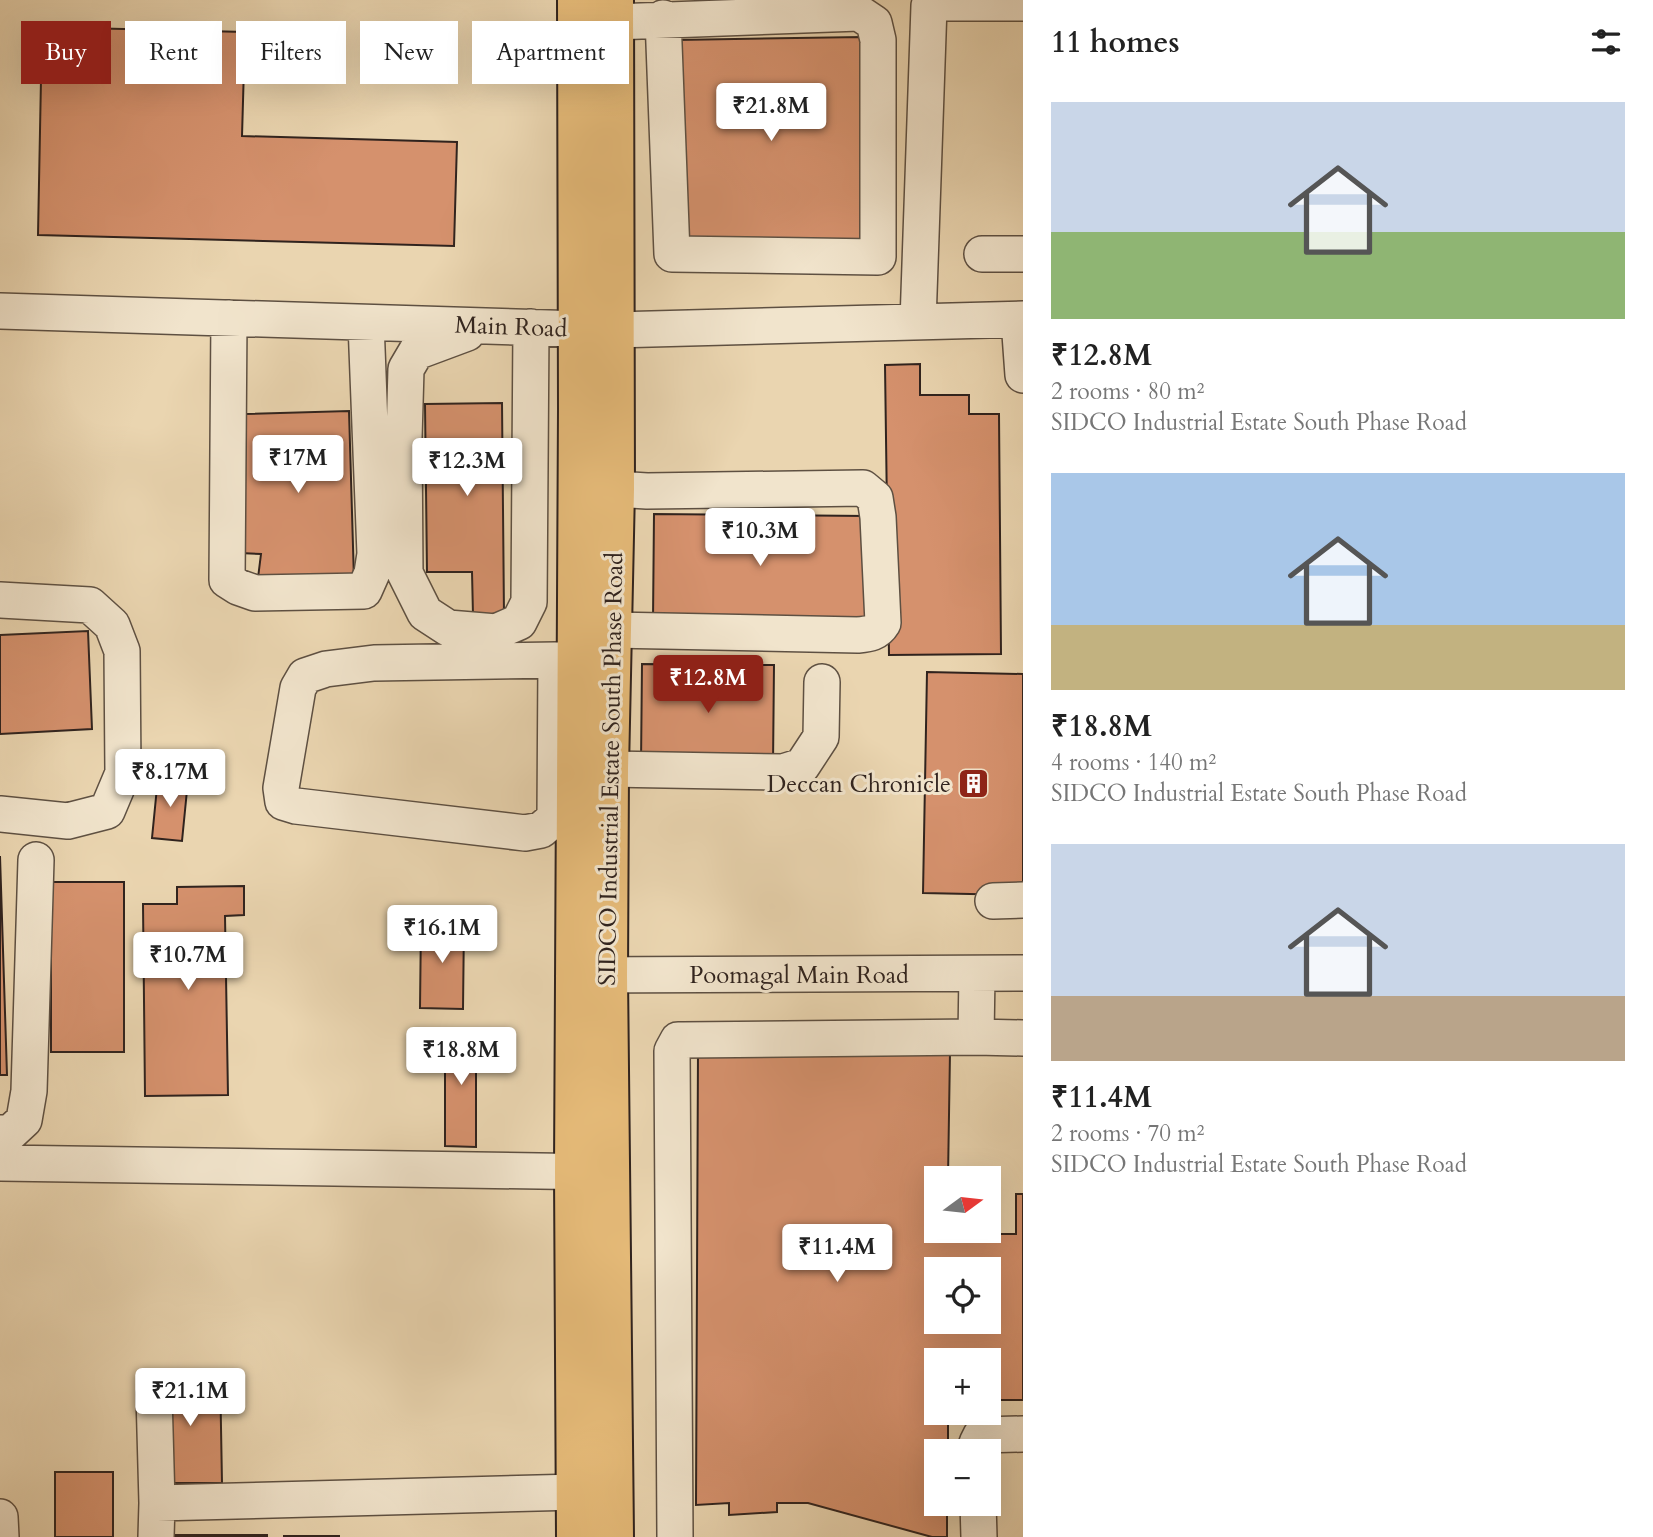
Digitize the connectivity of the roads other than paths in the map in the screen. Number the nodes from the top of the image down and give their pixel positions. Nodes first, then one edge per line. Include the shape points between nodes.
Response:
1 (577, 0) edge
2 (1023, 3) edge
3 (614, 11) edge
4 (663, 18) junction
5 (982, 254) dead end
6 (1023, 254) edge
7 (0, 312) edge
8 (229, 318) junction
9 (1021, 319) edge
10 (918, 322) junction
11 (366, 323) junction
12 (475, 326) junction
13 (530, 327) junction
14 (576, 330) junction
15 (614, 330) junction
16 (1023, 375) edge
17 (615, 489) junction
18 (0, 600) edge
19 (612, 630) junction
20 (566, 660) junction
21 (822, 682) dead end
22 (609, 769) junction
23 (0, 814) edge
24 (36, 860) dead end
25 (1023, 973) edge
26 (977, 974) junction
27 (592, 975) junction
28 (976, 1037) junction
29 (1023, 1038) edge
30 (0, 1133) edge
31 (0, 1163) edge
32 (592, 1172) junction
33 (154, 1395) dead end
34 (1023, 1434) edge
35 (979, 1439) edge
36 (577, 1492) junction
37 (157, 1503) junction
38 (978, 1516) edge
39 (0, 1517) edge
40 (1, 1537) edge
41 (156, 1537) edge
42 (576, 1537) edge
43 (614, 1537) edge
44 (675, 1537) edge
45 (979, 1537) edge

1 - 14 main road, SIDCO Industrial Estate South Phase Road
2 - 10 street via 929,6
3 - 4 street
3 - 15 main road, SIDCO Industrial Estate South Phase Road
4 - 4 street via 859,13 874,23 878,40 878,257 672,254
5 - 6 street
7 - 8 street, Main Road
8 - 11 street, Main Road
8 - 11 street via 227,580 255,593 364,591 372,573
9 - 10 street, Main Road
9 - 16 street
10 - 15 street, Main Road
11 - 12 street, Main Road
12 - 13 street, Main Road
12 - 13 street via 464,335 416,352 406,369 405,573 425,613 447,628 496,632 519,622 529,602
13 - 14 street, Main Road
14 - 15 street, Main Road
14 - 20 main road, SIDCO Industrial Estate South Phase Road
15 - 17 main road, SIDCO Industrial Estate South Phase Road
17 - 19 main road, SIDCO Industrial Estate South Phase Road
17 - 19 street via 863,488 875,498 878,517 883,622 879,630 858,635
18 - 23 street via 90,604 112,625 122,652 123,772 107,811 68,821
19 - 22 main road, SIDCO Industrial Estate South Phase Road
20 - 20 street via 374,663 326,668 305,676 298,688 281,788 284,802 525,833 541,830 555,818
20 - 27 main road, SIDCO Industrial Estate South Phase Road
21 - 22 street via 821,737 802,766 782,772
22 - 27 main road, SIDCO Industrial Estate South Phase Road
24 - 30 street via 29,1091 24,1120 10,1133
25 - 26 street, Poomagal Main Road
26 - 27 street, Poomagal Main Road
26 - 28 street
27 - 32 main road, SIDCO Industrial Estate South Phase Road
28 - 29 street
28 - 44 street via 678,1040 674,1045
31 - 32 street
32 - 36 main road, SIDCO Industrial Estate South Phase Road
32 - 43 main road, SIDCO Industrial Estate South Phase Road
33 - 37 street
34 - 35 street via 981,1435
36 - 37 street
36 - 42 main road, SIDCO Industrial Estate South Phase Road
37 - 41 street
38 - 45 street
39 - 40 street

